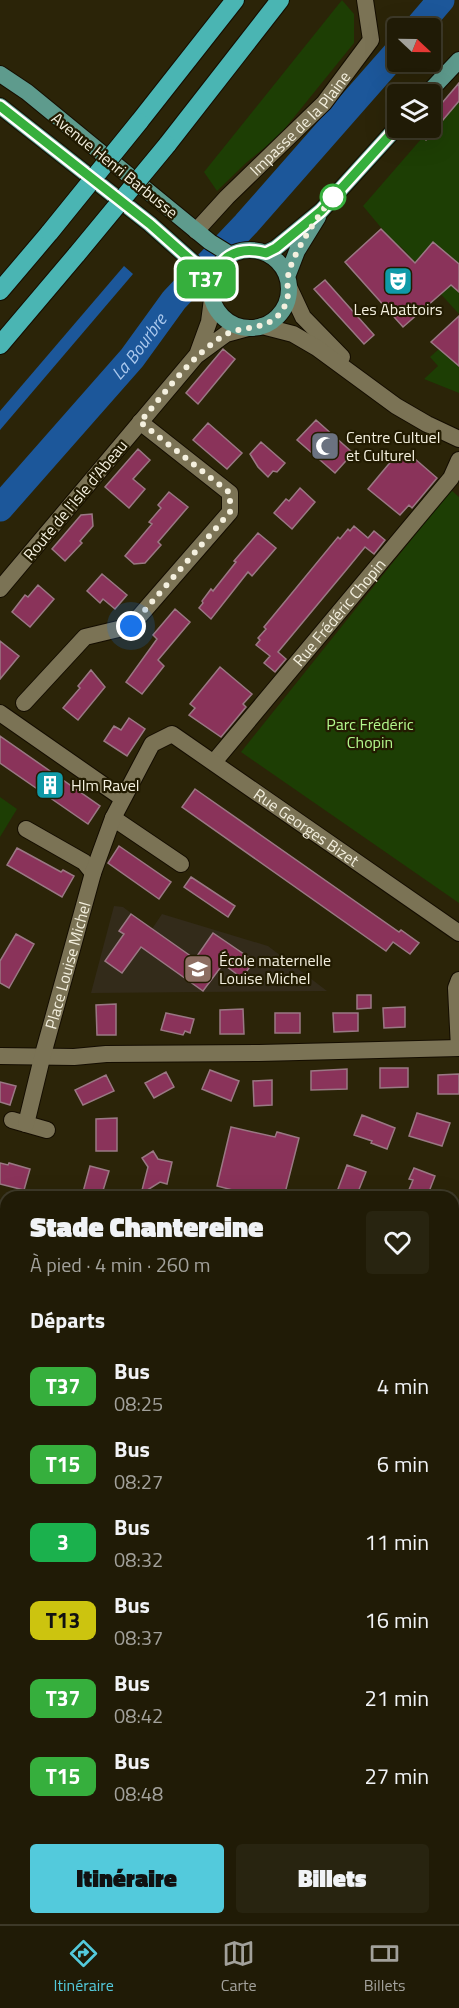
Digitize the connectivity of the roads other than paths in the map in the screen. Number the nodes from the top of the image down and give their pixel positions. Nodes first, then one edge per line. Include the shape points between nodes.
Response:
1 (235, 0) edge
2 (280, 0) edge
3 (365, 0) edge
4 (459, 60) edge
5 (0, 74) edge
6 (436, 84) edge
7 (0, 106) edge
8 (387, 138) edge
9 (321, 211) junction
10 (196, 231) junction
11 (266, 253) junction
12 (228, 254) junction
13 (288, 282) junction
14 (210, 288) junction
15 (0, 291) edge
16 (255, 327) junction
17 (0, 345) edge
18 (196, 356) junction
19 (369, 386) junction
20 (140, 422) junction
21 (459, 439) edge
22 (459, 460) edge
23 (0, 589) edge
24 (24, 703) dead end
25 (0, 713) edge
26 (152, 744) joint
27 (214, 762) junction
28 (122, 798) junction
29 (113, 818) junction
30 (26, 829) dead end
31 (181, 864) dead end
32 (93, 873) junction
33 (459, 933) edge
34 (459, 980) edge
35 (459, 1048) edge
36 (0, 1056) edge
37 (42, 1058) junction
38 (47, 1130) dead end

1 - 15 highway, bridge
2 - 17 highway, bridge via 167,145
3 - 10 street, Impasse de la Plaine via 371,40 324,104 226,197
4 - 6 main road
5 - 10 main road, Avenue Henri Barbusse
7 - 14 main road, Avenue Henri Barbusse via 150,224 195,264
8 - 9 main road
9 - 11 main road
9 - 13 main road via 297,251
10 - 12 main road, Avenue Henri Barbusse
11 - 12 main road via 248,250
11 - 13 main road via 276,259
12 - 14 main road
13 - 16 main road via 288,300 282,311 273,320
13 - 19 street via 303,317
14 - 16 main road via 217,310 225,319
14 - 18 street, Route de l'Isle d'Abeau via 209,322
16 - 18 street, Route de l'Isle d'Abeau via 226,334
16 - 19 street via 293,334
18 - 20 street, Route de l'Isle d'Abeau
19 - 21 street via 396,406
20 - 23 street, Route de l'Isle d'Abeau
20 - 24 street via 230,493 230,512 131,626 85,637
22 - 27 street, Rue Frédéric Chopin via 451,478
25 - 28 street
26 - 27 street, Rue Georges Bizet via 172,734
26 - 28 street, Place Louise Michel
27 - 33 street, Rue Georges Bizet
28 - 29 street, Place Louise Michel
29 - 31 street
29 - 32 street, Place Louise Michel
30 - 32 street via 84,862
32 - 37 street, Place Louise Michel
34 - 35 street
35 - 37 street
36 - 37 street
37 - 38 street, Place Louise Michel via 19,1122

